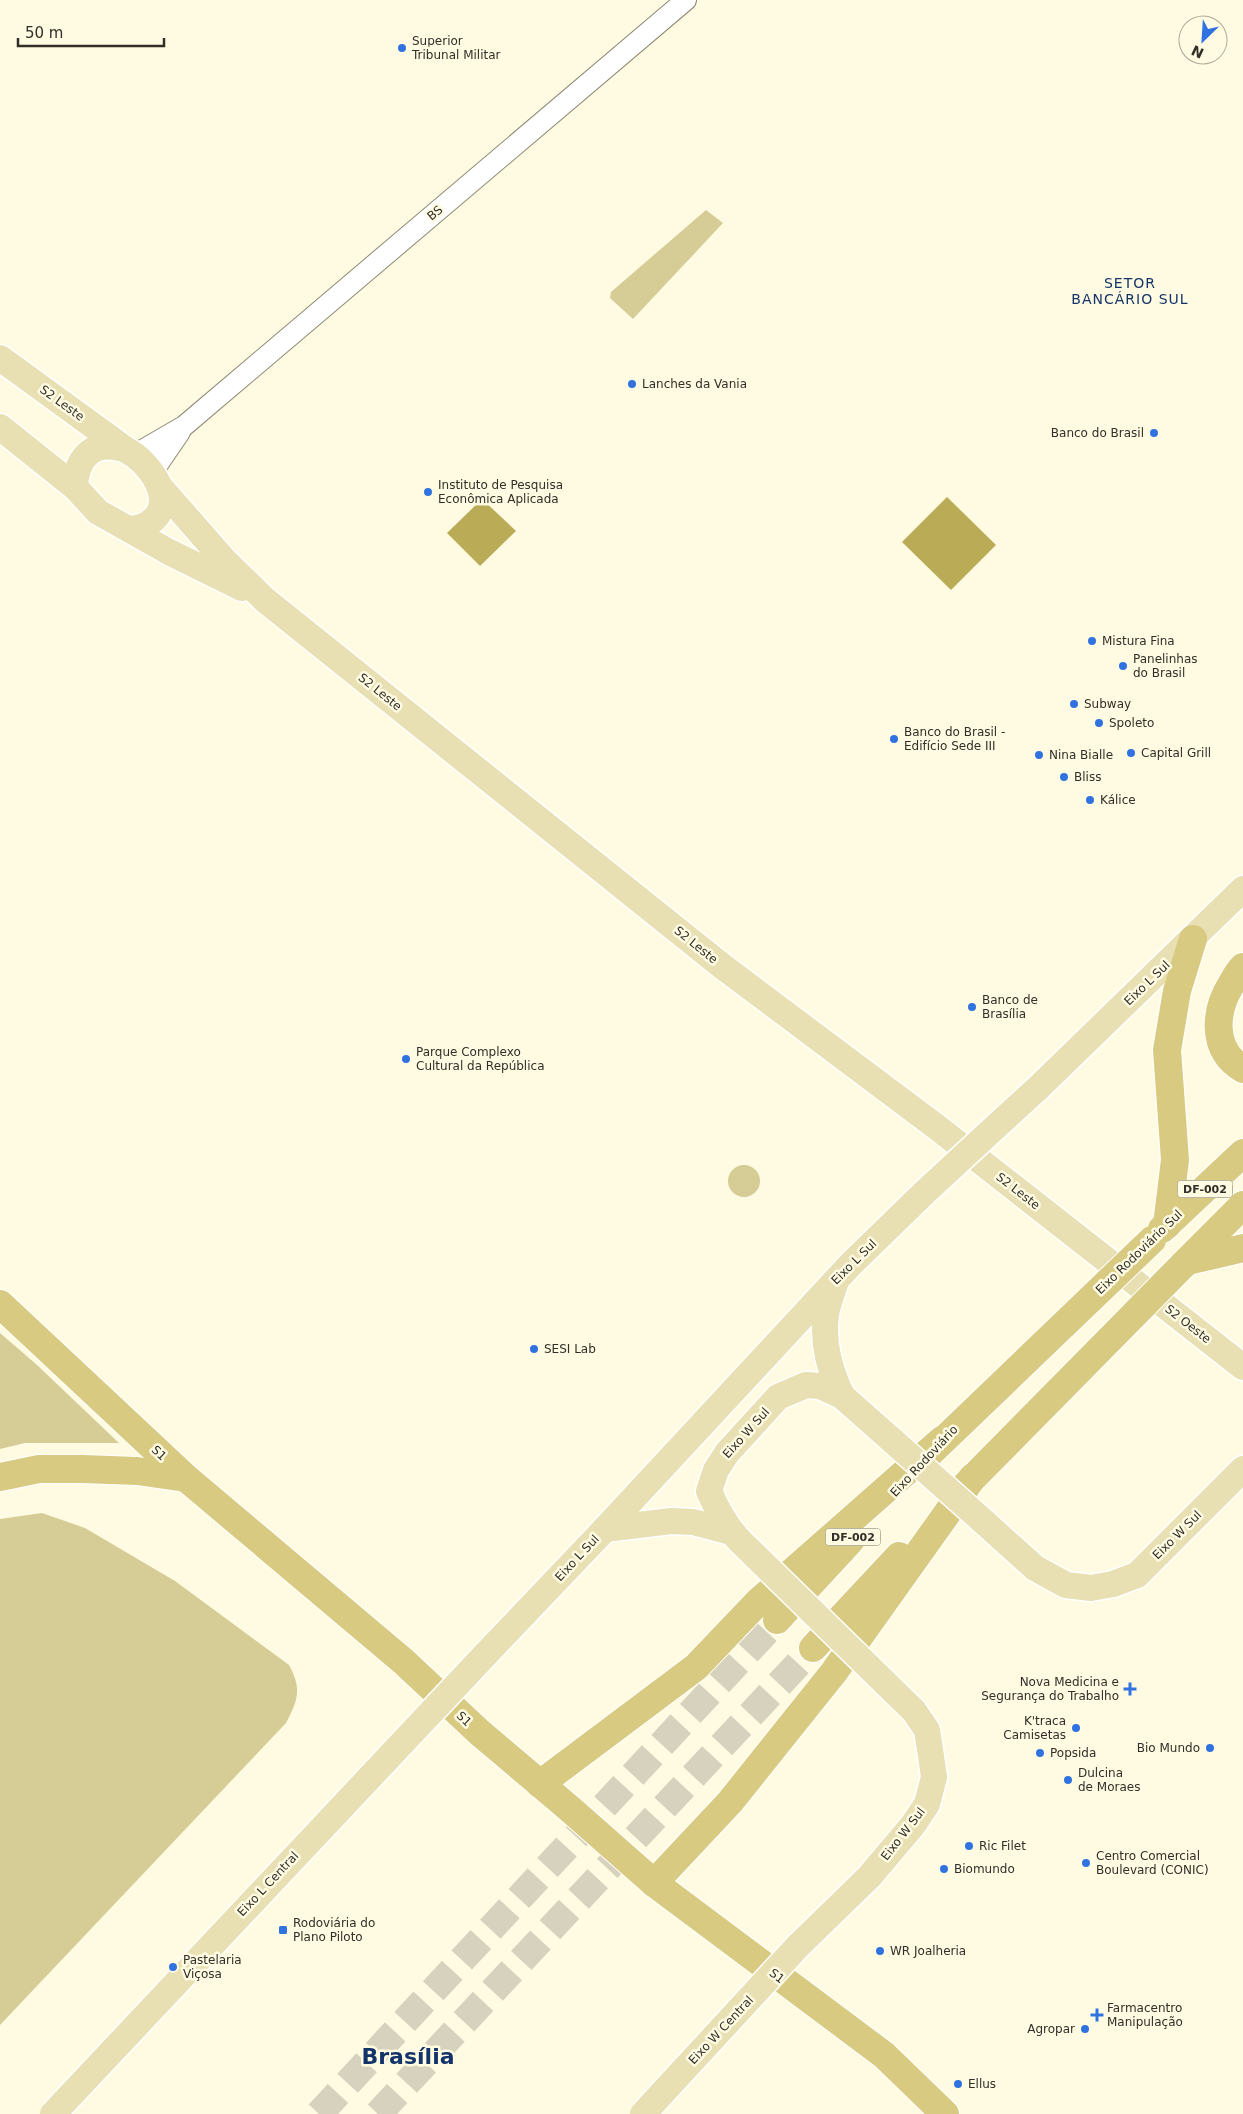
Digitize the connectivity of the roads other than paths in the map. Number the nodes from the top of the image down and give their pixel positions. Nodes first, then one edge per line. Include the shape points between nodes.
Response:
1 (686, 0) edge
2 (0, 358) edge
3 (0, 427) edge
4 (143, 466) junction
5 (76, 487) junction
6 (131, 529) junction
7 (265, 600) junction
8 (1243, 890) edge
9 (1193, 940) junction
10 (1243, 967) edge
11 (1243, 1069) edge
12 (1243, 1153) edge
13 (1243, 1205) edge
14 (1159, 1233) junction
15 (1243, 1248) edge
16 (1185, 1263) junction
17 (837, 1279) junction
18 (1134, 1282) joint
19 (0, 1304) edge
20 (1079, 1310) joint
21 (1243, 1367) edge
22 (842, 1396) junction
23 (942, 1440) junction
24 (1243, 1469) edge
25 (0, 1477) edge
26 (973, 1477) junction
27 (186, 1478) junction
28 (604, 1530) junction
29 (736, 1537) junction
30 (777, 1620) tunnel mouth
31 (813, 1648) tunnel mouth
32 (485, 1655) joint
33 (540, 1784) junction
34 (654, 1883) junction
35 (798, 1946) joint
36 (59, 2112) edge
37 (643, 2114) edge
38 (945, 2114) edge

1 - 4 street, BS via 184,426
2 - 4 main road, S2 Leste
3 - 5 main road
4 - 5 main road via 106,446 89,451 76,473
4 - 6 main road via 162,506 148,525
4 - 7 main road, S2 Leste via 226,561
5 - 6 main road via 98,512
6 - 7 main road, S2 Leste via 169,552
7 - 18 main road, S2 Leste via 722,966 938,1128
8 - 9 main road, Eixo L Sul
9 - 14 highway via 1177,991 1167,1050 1175,1160
9 - 17 main road, Eixo L Sul, bridge
10 - 11 highway via 1226,992 1218,1026 1224,1051
12 - 14 highway, Eixo Rodoviário Sul / DF-002
13 - 16 highway, DF-002
14 - 20 highway, Eixo Rodoviário Sul / DF-002, bridge
15 - 16 highway
16 - 26 highway, DF-002, bridge
17 - 22 main road via 826,1314 826,1347 832,1375
17 - 28 main road, Eixo L Sul
18 - 21 main road, S2 Oeste
19 - 27 highway, S1
20 - 23 highway, Eixo Rodoviário / DF-002
22 - 24 main road, Eixo W Sul, bridge via 1035,1568 1066,1585 1090,1588 1137,1575
22 - 29 main road, Eixo W Sul via 820,1386 794,1390 778,1398 727,1453 716,1470 709,1491 716,1509
23 - 30 highway, Eixo Rodoviário / DF-002
23 - 33 highway via 759,1601 696,1667
25 - 27 highway via 39,1469 82,1469 137,1471
26 - 31 highway, DF-002
26 - 34 highway via 834,1672 730,1802
27 - 33 highway, S1 via 403,1661 478,1732
28 - 29 main road via 670,1521 693,1522
28 - 32 main road, Eixo L Sul
29 - 35 main road, Eixo W Sul, bridge via 914,1711 927,1730 931,1756 934,1777 927,1804 869,1877
32 - 36 main road, Eixo L Central, bridge
33 - 34 highway, S1
34 - 38 highway, S1 via 884,2056
35 - 37 main road, Eixo W Central, bridge

